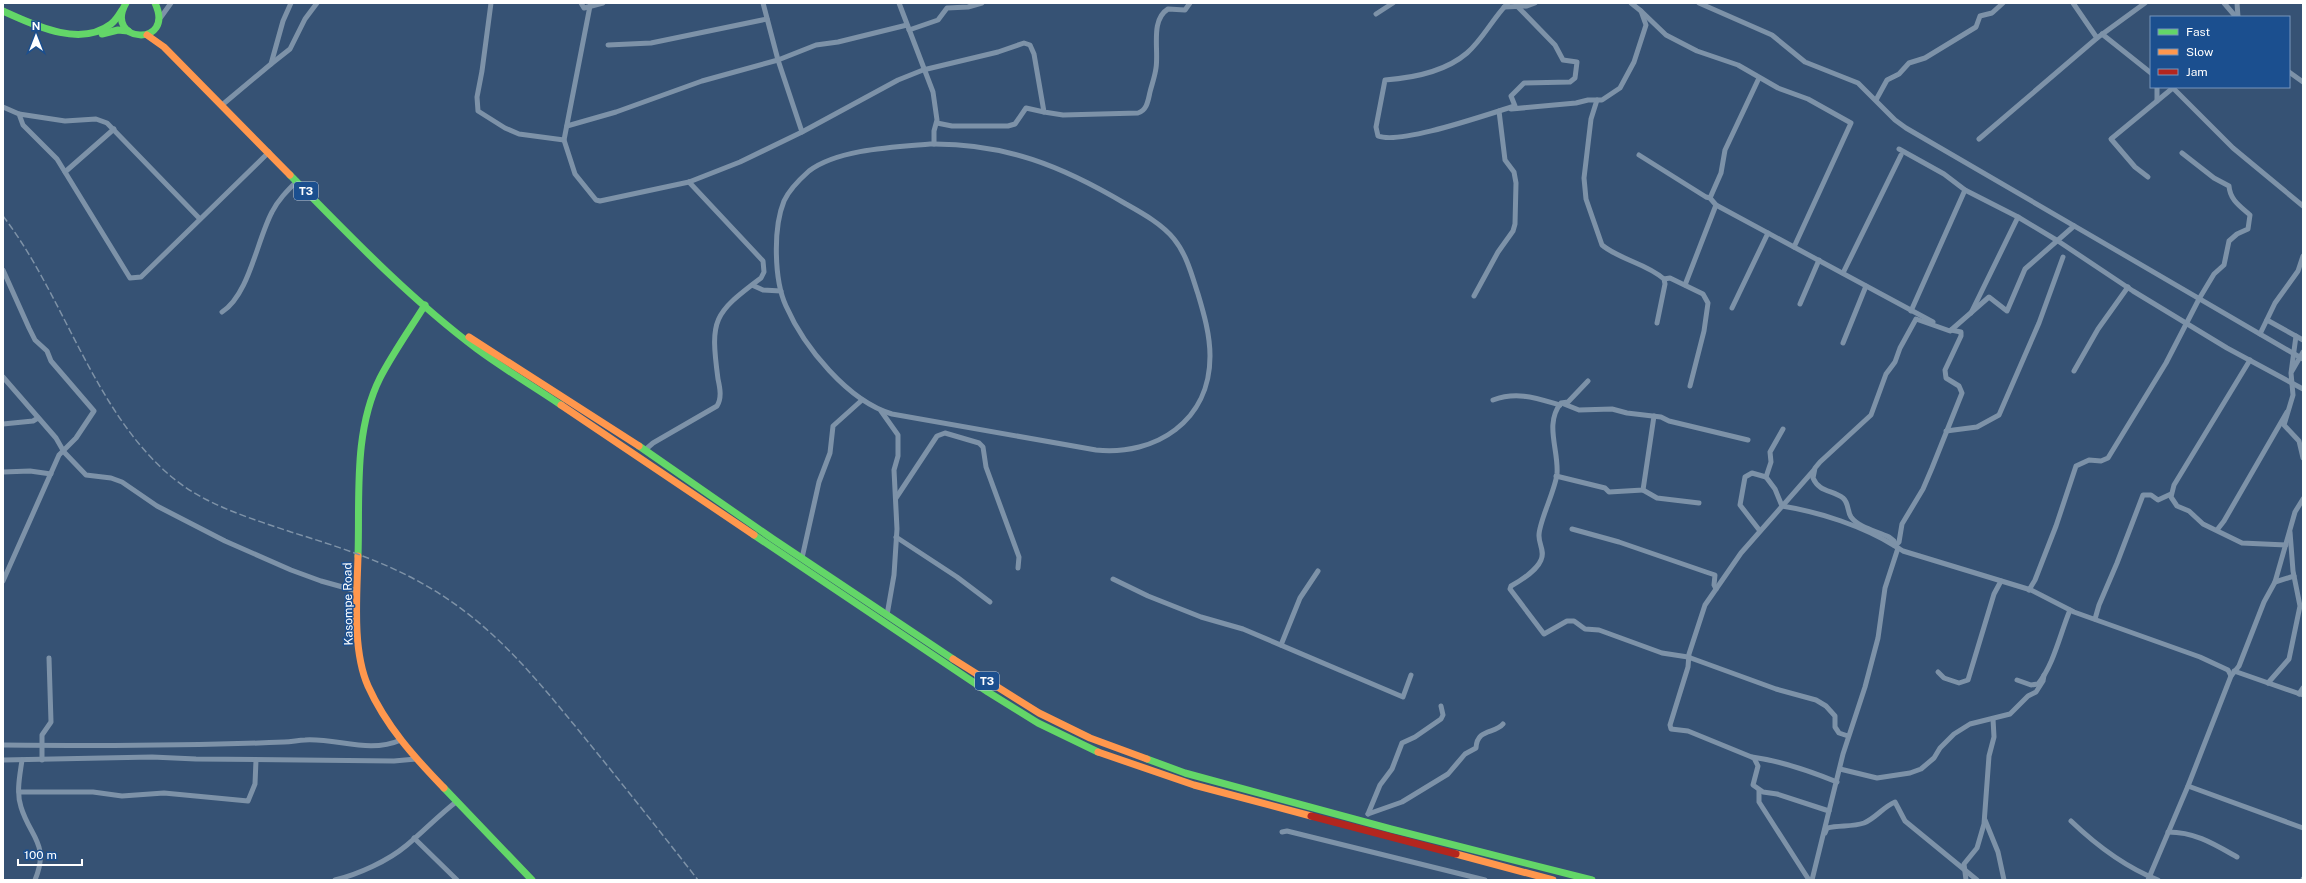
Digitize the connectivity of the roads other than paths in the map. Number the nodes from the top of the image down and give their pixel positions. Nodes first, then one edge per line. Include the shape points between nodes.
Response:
1 (155, 3) edge
2 (171, 3) edge
3 (291, 3) edge
4 (317, 3) edge
5 (491, 3) edge
6 (581, 3) edge
7 (603, 3) edge
8 (763, 3) edge
9 (900, 3) edge
10 (982, 3) edge
11 (1190, 3) edge
12 (1393, 3) edge
13 (1535, 3) edge
14 (1631, 3) edge
15 (1700, 3) edge
16 (2003, 3) edge
17 (2073, 3) edge
18 (2145, 3) edge
19 (2224, 3) edge
20 (2237, 3) edge
21 (1506, 5) edge
22 (124, 6) edge
23 (590, 6) junction
24 (1518, 7) junction
25 (3, 11) edge
26 (1641, 11) junction
27 (1376, 14) dead end
28 (3, 16) edge
29 (2236, 16) edge
30 (2237, 16) edge
31 (768, 19) junction
32 (160, 21) junction
33 (908, 27) junction
34 (128, 31) junction
35 (2102, 34) junction
36 (147, 35) junction
37 (2096, 38) junction
38 (608, 45) dead end
39 (164, 47) junction
40 (778, 60) junction
41 (271, 64) junction
42 (924, 70) junction
43 (2150, 72) edge
44 (2290, 73) edge
45 (1760, 78) junction
46 (2303, 82) edge
47 (2157, 88) edge
48 (2173, 88) edge
49 (1597, 100) junction
50 (1876, 100) junction
51 (2157, 101) junction
52 (222, 105) junction
53 (3, 107) edge
54 (1501, 110) junction
55 (1044, 112) junction
56 (19, 114) junction
57 (937, 123) junction
58 (567, 126) junction
59 (114, 130) junction
60 (802, 132) junction
61 (1979, 139) dead end
62 (564, 140) junction
63 (934, 144) junction
64 (268, 152) junction
65 (2182, 153) dead end
66 (1639, 155) dead end
67 (66, 172) junction
68 (2148, 177) dead end
69 (297, 181) junction
70 (689, 182) junction
71 (1965, 190) junction
72 (1710, 198) junction
73 (1716, 205) junction
74 (2303, 206) edge
75 (2018, 217) junction
76 (199, 218) junction
77 (2074, 226) junction
78 (1768, 233) junction
79 (2058, 241) junction
80 (1794, 247) junction
81 (2063, 257) dead end
82 (2303, 258) edge
83 (1819, 260) junction
84 (2303, 266) edge
85 (3, 270) edge
86 (2298, 271) junction
87 (1843, 273) junction
88 (1664, 279) junction
89 (752, 285) junction
90 (1685, 285) junction
91 (1866, 286) junction
92 (2128, 287) junction
93 (781, 291) junction
94 (1474, 296) dead end
95 (2199, 299) junction
96 (1800, 304) dead end
97 (425, 305) junction
98 (1732, 308) dead end
99 (1911, 310) junction
100 (222, 312) dead end
101 (1970, 314) junction
102 (2267, 320) junction
103 (1657, 323) dead end
104 (2187, 323) junction
105 (454, 328) junction
106 (1951, 330) junction
107 (2260, 334) junction
108 (2296, 336) junction
109 (2303, 340) edge
110 (1843, 343) dead end
111 (2303, 352) edge
112 (2293, 354) junction
113 (2301, 358) edge
114 (2250, 360) junction
115 (2074, 371) dead end
116 (2291, 373) junction
117 (3, 377) edge
118 (1588, 381) dead end
119 (2292, 382) junction
120 (1690, 386) dead end
121 (2303, 389) edge
122 (2293, 390) junction
123 (862, 400) junction
124 (1493, 400) dead end
125 (1560, 404) junction
126 (881, 410) junction
127 (2287, 412) junction
128 (1654, 416) junction
129 (38, 418) junction
130 (3, 424) edge
131 (1783, 429) dead end
132 (1946, 431) junction
133 (1748, 440) dead end
134 (645, 450) junction
135 (64, 452) junction
136 (2303, 458) edge
137 (1815, 468) junction
138 (3, 472) edge
139 (51, 474) junction
140 (1556, 476) junction
141 (1766, 477) junction
142 (1643, 490) junction
143 (2172, 493) junction
144 (896, 498) junction
145 (2303, 499) edge
146 (1699, 503) dead end
147 (1782, 506) junction
148 (1572, 529) dead end
149 (2217, 530) junction
150 (1760, 531) junction
151 (2290, 531) junction
152 (896, 537) junction
153 (2286, 545) junction
154 (1897, 547) junction
155 (802, 558) junction
156 (1018, 568) dead end
157 (1318, 571) dead end
158 (2294, 576) junction
159 (1113, 579) dead end
160 (3, 581) edge
161 (2001, 581) junction
162 (2275, 582) junction
163 (1716, 589) junction
164 (2029, 590) junction
165 (357, 591) junction
166 (990, 602) dead end
167 (2070, 610) junction
168 (887, 615) junction
169 (2095, 619) junction
170 (1281, 645) junction
171 (50, 658) dead end
172 (1688, 658) junction
173 (1938, 672) dead end
174 (2233, 673) junction
175 (1411, 675) dead end
176 (2044, 675) junction
177 (2017, 680) dead end
178 (2268, 683) junction
179 (2303, 688) edge
180 (2301, 695) edge
181 (1440, 706) dead end
182 (1993, 719) junction
183 (1503, 724) dead end
184 (1848, 736) junction
185 (401, 740) junction
186 (3, 745) edge
187 (42, 746) junction
188 (1747, 756) junction
189 (416, 759) junction
190 (3, 760) edge
191 (22, 760) junction
192 (42, 760) junction
193 (256, 760) junction
194 (1840, 769) junction
195 (1837, 782) junction
196 (2188, 786) junction
197 (1759, 791) junction
198 (19, 792) junction
199 (456, 802) junction
200 (1830, 811) junction
201 (1368, 814) junction
202 (1985, 820) junction
203 (1363, 821) junction
204 (2071, 821) dead end
205 (2303, 828) edge
206 (1282, 832) dead end
207 (2168, 832) junction
208 (414, 838) junction
209 (1822, 839) junction
210 (2237, 857) dead end
211 (1964, 868) junction
212 (2148, 878) edge
213 (35, 880) edge
214 (335, 880) edge
215 (457, 880) edge
216 (532, 880) edge
217 (1485, 880) edge
218 (1553, 880) edge
219 (1592, 880) edge
220 (1809, 880) edge
221 (1812, 880) edge
222 (1966, 880) edge
223 (1976, 880) edge
224 (2004, 880) edge
225 (2158, 880) edge

1 - 32 main road
2 - 32 street
3 - 41 street
4 - 41 street via 305,19 290,49
5 - 62 street via 476,97 478,111 519,134
6 - 23 street via 584,8
7 - 23 street
8 - 31 street
9 - 33 street
10 - 33 street via 968,7 949,7 936,21
11 - 55 street via 1184,10 1168,9 1160,17 1156,71 1144,110 1135,114 1083,116
12 - 27 street
13 - 24 street
14 - 26 street
15 - 50 street via 1772,35 1801,60 1858,84
16 - 50 street via 1992,13 1980,16 1976,27 1925,58 1909,63 1899,74 1890,77
17 - 37 street
18 - 35 street
19 - 29 street
20 - 30 street
21 - 24 street
21 - 54 street via 1471,48 1458,59 1415,76 1385,80 1376,134 1384,138 1412,134
22 - 25 main road via 116,21 105,28 68,34 44,30
22 - 34 main road via 122,22
23 - 58 street
24 - 54 street via 1556,46 1563,60 1577,62 1575,78 1570,82 1524,84 1511,96 1514,106
26 - 45 street via 1666,35 1712,58 1738,65
26 - 49 street via 1646,25 1641,46 1631,68 1620,88 1605,99
28 - 34 main road, T3 via 55,37 85,38 118,30
31 - 38 street via 651,43
31 - 40 street
32 - 36 main road
32 - 39 main road
33 - 40 street via 816,45
33 - 42 street
34 - 36 main road, T3 via 137,36
35 - 37 street
35 - 43 street
36 - 39 main road, T3
37 - 61 street
39 - 52 main road, T3
40 - 58 street via 702,81 616,112
40 - 60 street
41 - 52 street
42 - 55 street via 1028,43 1034,54
42 - 57 street via 928,75
42 - 60 street via 887,85
44 - 46 street
45 - 72 street via 1727,145 1721,173
45 - 80 street via 1808,99 1851,123
47 - 51 street
48 - 51 street
48 - 74 street via 2233,148
49 - 54 street
49 - 88 street via 1591,119 1584,178 1586,200 1598,239 1608,250 1645,266
50 - 77 street via 1906,128
51 - 68 street via 2111,138 2135,167
52 - 64 main road, T3
53 - 56 street
54 - 94 street via 1505,160 1514,172 1516,183 1513,231 1498,252
55 - 57 street via 1026,108 1011,126 957,126
56 - 59 street via 65,121 96,119 107,123
56 - 67 street via 23,125 57,159
57 - 63 street
58 - 62 street
59 - 67 street
59 - 76 street
60 - 70 street via 740,162
62 - 70 street via 575,174 596,200
63 - 93 street via 890,148 840,157 817,166 802,178 786,197 779,221 777,252
63 - 126 street via 987,148 1045,162 1113,196 1164,229 1174,238 1182,252 1196,287 1208,334 1208,373 1200,400 1191,416 1162,439 1127,450 1096,450
64 - 69 main road, T3
64 - 76 street
65 - 95 street via 2214,178 2229,186 2229,194 2234,201 2250,215 2248,229 2229,241 2224,265 2214,274
66 - 72 street
67 - 76 street via 130,278 141,277
69 - 97 main road, T3 via 348,234
69 - 100 street via 272,212 250,271 230,305
70 - 89 street via 763,261 764,272
71 - 75 street
71 - 87 street via 1944,174 1900,152
71 - 99 street
72 - 73 street
73 - 78 street
73 - 90 street
75 - 79 street
75 - 101 street
77 - 79 street
77 - 95 street
78 - 80 street
78 - 98 street
79 - 92 street
79 - 101 street via 2025,269 2007,311 1989,297
80 - 83 street
81 - 132 street via 2039,323 1999,415 1977,427
82 - 86 street
83 - 87 street
83 - 96 street
84 - 86 street
85 - 135 street via 35,340 47,351 51,361 94,411
86 - 102 street via 2275,303
87 - 91 street
88 - 90 street via 1670,278
88 - 103 street
89 - 93 street
89 - 134 street via 727,305 717,321 714,345 720,397 717,406
90 - 120 street via 1703,294 1708,303 1704,331
91 - 99 street
91 - 110 street
92 - 104 street
92 - 115 street via 2098,328
93 - 123 street via 785,306 815,352 838,379
95 - 104 street
95 - 107 street
97 - 105 main road, T3
97 - 165 main road, Kasompe Road via 380,378 362,436
99 - 106 street
101 - 106 street
102 - 107 street
102 - 108 street
104 - 114 street
104 - 164 street via 2166,363 2108,458 2101,461 2089,460 2076,466 2056,526
105 - 134 main road, T3
105 - 218 main road, T3 via 476,349 571,414 1038,723 1099,752 1194,785
106 - 132 street via 1961,332 1961,336 1945,370 1946,378 1959,386 1962,393
106 - 137 street via 1916,319 1895,362 1886,374 1871,415
107 - 112 street
108 - 109 street
108 - 112 street
111 - 113 street
112 - 113 street
112 - 116 street
113 - 116 street
114 - 119 street
114 - 143 street via 2174,485
116 - 119 street
117 - 129 street
118 - 125 street via 1568,402
119 - 121 street
119 - 122 street
121 - 122 street via 2298,387
122 - 127 street via 2292,402
123 - 126 street
123 - 155 street via 833,426 830,454 819,482
124 - 125 street via 1507,395 1523,395
125 - 128 street via 1579,410 1612,409
125 - 140 street via 1553,418 1552,434
126 - 144 street via 898,435 898,456 894,470
127 - 136 street via 2284,425 2299,441
127 - 149 street
128 - 133 street
128 - 142 street
129 - 130 street via 33,421
129 - 135 street via 56,438
131 - 141 street via 1770,452 1771,462
132 - 154 street via 1923,489 1902,524
134 - 155 main road, T3
135 - 139 street via 61,452
135 - 165 street via 86,475 122,482 157,506 225,541 321,582
137 - 147 street
137 - 154 street via 1813,478 1820,488 1842,497 1852,518 1890,537
138 - 139 street via 30,471
139 - 160 street
140 - 142 street via 1606,488 1609,492
140 - 172 street via 1539,536 1542,559 1539,565 1511,586 1510,590 1521,606 1544,634 1567,621 1574,621 1585,629 1599,630 1662,653
141 - 147 street
141 - 150 street via 1752,473 1745,476 1740,506
142 - 146 street via 1657,498
143 - 149 street via 2173,502 2203,524
143 - 169 street via 2167,498 2158,500 2151,495 2143,495
144 - 152 street
144 - 156 street via 937,436 945,434 979,443 983,447 986,467 1019,557
145 - 151 street via 2295,512
147 - 150 street
147 - 154 street via 1804,509 1854,526
148 - 163 street via 1619,542 1715,575
149 - 153 street via 2242,542
150 - 163 street
151 - 153 street
151 - 158 street
152 - 166 street
152 - 168 street via 894,575
153 - 162 street
154 - 161 street
154 - 184 street via 1883,594 1878,638
155 - 168 main road, T3
157 - 170 street via 1300,598
158 - 162 street
158 - 178 street via 2300,606 2291,655
159 - 170 street via 1175,607
161 - 164 street
161 - 173 street via 1994,594 1968,680 1959,683 1944,678
162 - 174 street via 2264,602 2239,666
163 - 172 street via 1705,605
164 - 167 street
165 - 185 main road, Kasompe Road via 359,646 368,685 380,710
167 - 169 street
167 - 176 street
168 - 203 main road, T3 via 992,685 1039,713 1090,738 1185,773
169 - 174 street via 2200,657
170 - 175 street via 1403,696
171 - 187 street via 51,722 42,735
172 - 184 street via 1776,689 1816,700 1835,716 1835,727 1839,734
172 - 188 street via 1671,718 1671,729 1688,731
174 - 178 street
174 - 196 street
176 - 177 street via 2038,684 2031,685
176 - 182 street via 2036,692 2028,696 2010,714
178 - 180 street
179 - 180 street
181 - 201 street via 1443,715 1441,719 1402,743 1392,769 1380,785
182 - 194 street via 1970,724 1954,734 1934,758 1921,769 1910,773 1877,778
182 - 202 street via 1994,737 1989,761
183 - 201 street via 1487,730 1477,741 1476,748 1465,754 1448,774 1402,802
184 - 194 street
185 - 187 street via 392,744 372,746 316,740
185 - 189 main road, Kasompe Road
186 - 187 street
187 - 192 street
188 - 195 street via 1776,761
188 - 197 street via 1758,763 1753,785
189 - 193 street
189 - 199 main road, Kasompe Road
190 - 191 street
191 - 192 street
191 - 198 street
192 - 193 street via 152,757
193 - 198 street via 255,784 248,801 164,793 122,796 93,792
194 - 195 street
195 - 200 street
196 - 205 street
196 - 207 street
197 - 200 street
197 - 220 street via 1759,802
198 - 213 street via 21,807 38,840 41,857
199 - 208 street
199 - 216 main road, Kasompe Road
200 - 209 street
201 - 203 street
202 - 211 street via 1977,848 1964,864
202 - 224 street via 1998,852
203 - 219 main road, T3
204 - 212 street via 2130,868
206 - 217 street via 1288,831
207 - 210 street via 2180,832 2203,838
207 - 212 street
208 - 214 street via 392,855 362,871
208 - 215 street
209 - 211 street via 1827,828 1865,822 1885,806 1895,802 1905,821
209 - 221 street
211 - 222 street
211 - 223 street
212 - 225 street

